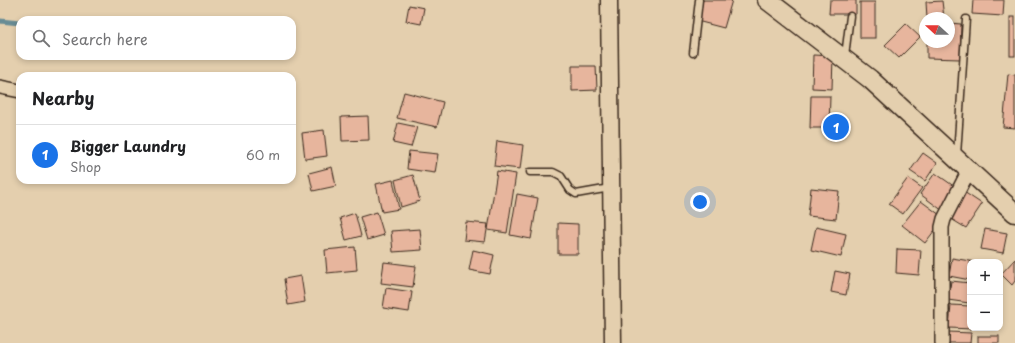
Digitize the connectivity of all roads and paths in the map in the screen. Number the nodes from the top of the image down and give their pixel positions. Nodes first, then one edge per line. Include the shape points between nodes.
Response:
1 (609, 0) edge
2 (699, 0) edge
3 (766, 0) edge
4 (850, 16) dead end
5 (966, 18) dead end
6 (693, 53) dead end
7 (845, 60) junction
8 (0, 87) edge
9 (16, 90) edge
10 (963, 165) junction
11 (530, 172) dead end
12 (611, 188) junction
13 (1012, 208) edge
14 (613, 343) edge
15 (942, 343) edge

1 - 12 street
2 - 6 lane
3 - 7 main road
4 - 7 lane
5 - 10 lane
7 - 10 main road via 870,79
8 - 9 street
10 - 13 main road
10 - 15 street via 942,227
11 - 12 lane via 553,172 561,176 570,190 576,194
12 - 14 street

